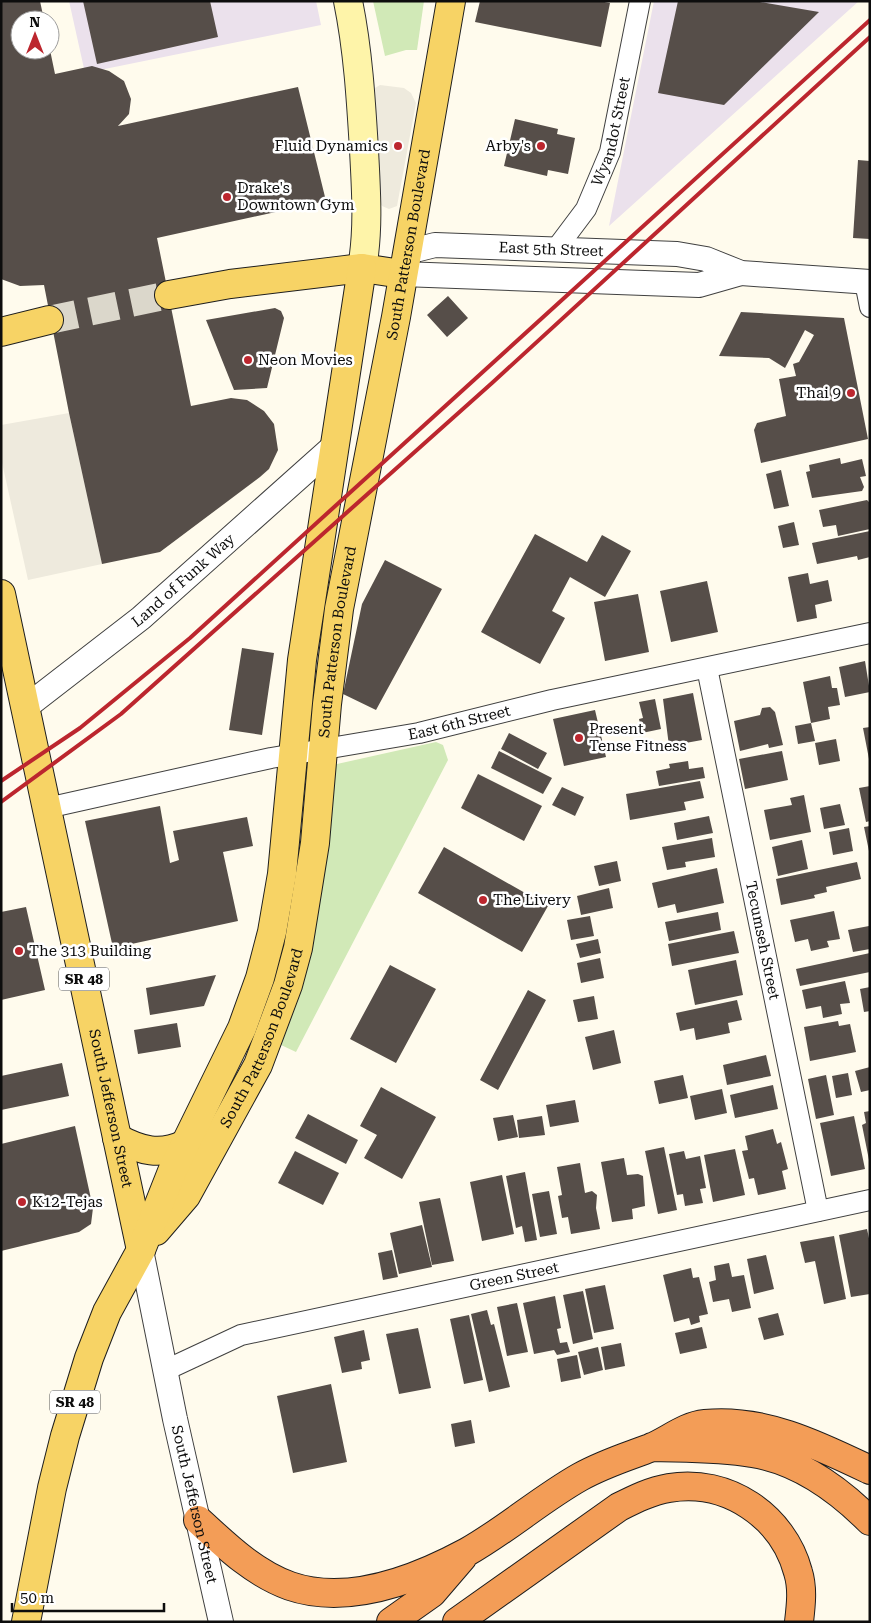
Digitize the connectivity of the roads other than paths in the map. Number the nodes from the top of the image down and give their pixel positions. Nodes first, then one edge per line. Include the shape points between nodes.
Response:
1 (348, 1) edge
2 (451, 1) edge
3 (640, 1) edge
4 (556, 249) junction
5 (405, 263) junction
6 (362, 268) junction
7 (741, 273) junction
8 (867, 282) edge
9 (169, 294) tunnel mouth
10 (870, 307) edge
11 (49, 320) tunnel mouth
12 (1, 332) edge
13 (335, 445) junction
14 (1, 594) edge
15 (870, 633) edge
16 (707, 668) junction
17 (26, 708) junction
18 (324, 750) junction
19 (292, 754) junction
20 (47, 808) junction
21 (117, 1138) junction
22 (185, 1144) junction
23 (870, 1200) edge
24 (818, 1211) junction
25 (141, 1250) junction
26 (166, 1370) junction
27 (652, 1447) junction
28 (870, 1470) edge
29 (198, 1520) junction
30 (870, 1521) edge
31 (468, 1551) junction
32 (26, 1622) edge
33 (222, 1622) edge
34 (392, 1622) edge
35 (457, 1622) edge
36 (799, 1622) edge

1 - 6 main road via 359,73 367,214
2 - 5 main road, South Patterson Boulevard
3 - 4 street, Wyandot Street via 610,152 586,209
4 - 5 street, East 5th Street via 435,245
4 - 7 street, East 5th Street via 677,254 706,259
5 - 6 main road, East 5th Street
5 - 7 street, East 5th Street via 699,285
5 - 18 main road, South Patterson Boulevard via 339,609
6 - 9 main road, East 5th Street
6 - 13 main road, South Patterson Boulevard
7 - 8 street, East 5th Street
8 - 10 street
11 - 12 main road
13 - 17 street, Land of Funk Way via 141,618
13 - 19 main road, South Patterson Boulevard via 302,660
14 - 17 main road, South Jefferson Street / SR 48
15 - 16 street, East 6th Street
16 - 18 street, East 6th Street via 552,700 419,733
16 - 24 street, Tecumseh Street
17 - 20 main road, South Jefferson Street / SR 48
18 - 19 street, East 6th Street
18 - 25 main road, South Patterson Boulevard via 306,907 294,967 280,1009 258,1065 186,1196
19 - 20 street, East 6th Street
19 - 22 main road, South Patterson Boulevard via 282,874 260,978 242,1028
20 - 21 main road, South Jefferson Street / SR 48
21 - 22 main road via 150,1151 163,1152
21 - 25 main road, South Jefferson Street / SR 48
22 - 25 main road, South Patterson Boulevard
23 - 24 street, Green Street
24 - 26 street, Green Street via 241,1335
25 - 26 street, South Jefferson Street
25 - 32 main road, South Patterson Boulevard / SR 48 via 107,1312 77,1396 52,1488
26 - 29 street, South Jefferson Street
27 - 28 highway via 675,1433 704,1424 751,1425 799,1438
27 - 30 highway via 754,1453 819,1478
27 - 31 highway via 579,1477
29 - 31 highway via 265,1574 288,1585 316,1592 353,1592 380,1587
29 - 33 street, South Jefferson Street
31 - 34 highway via 432,1593
35 - 36 highway via 619,1507 640,1496 669,1488 695,1486 718,1490 740,1499 760,1511 778,1530 792,1552 799,1574

